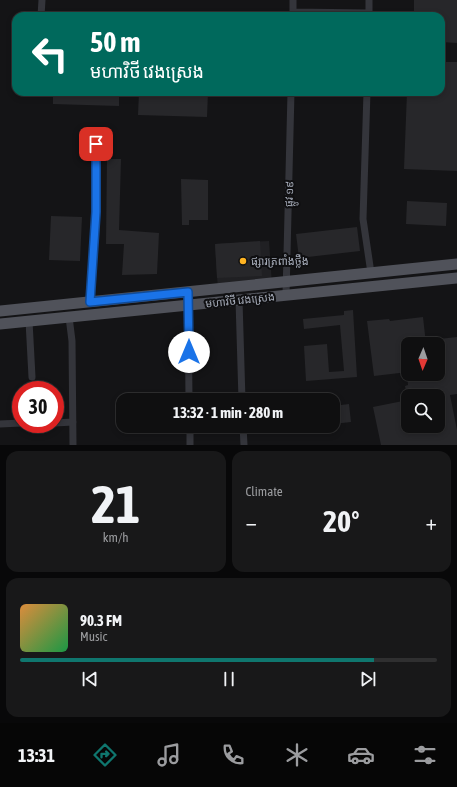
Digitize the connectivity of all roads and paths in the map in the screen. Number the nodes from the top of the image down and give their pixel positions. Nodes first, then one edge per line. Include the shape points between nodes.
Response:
1 (42, 0) edge
2 (293, 0) edge
3 (369, 0) edge
4 (41, 12) edge
5 (293, 12) edge
6 (369, 12) edge
7 (291, 96) edge
8 (366, 96) edge
9 (96, 131) dead end
10 (457, 264) edge
11 (371, 273) junction
12 (457, 278) edge
13 (286, 282) junction
14 (188, 292) junction
15 (286, 295) junction
16 (239, 300) junction
17 (90, 302) junction
18 (188, 305) junction
19 (0, 311) edge
20 (69, 317) junction
21 (29, 321) junction
22 (0, 324) edge
23 (32, 377) dead end
24 (189, 393) edge
25 (242, 393) edge
26 (64, 422) edge
27 (73, 422) junction
28 (12, 423) edge
29 (0, 424) edge
30 (190, 433) edge
31 (243, 433) edge
32 (73, 445) edge
33 (190, 445) edge
34 (244, 445) edge

1 - 4 street
2 - 5 street
3 - 6 street
7 - 13 street, ផ្លូវ ១៩
8 - 11 street via 363,219
9 - 17 street via 96,212
10 - 11 main road, មហាវិថី វេងស្រេង
11 - 13 main road, មហាវិថី វេងស្រេង
12 - 15 main road, មហាវិថី វេងស្រេង
13 - 14 main road, មហាវិថី វេងស្រេង
13 - 15 street, ផ្លូវ ១៩
14 - 17 main road, មហាវិថី វេងស្រេង
14 - 18 street
15 - 16 main road, មហាវិថី វេងស្រេង
16 - 18 main road, មហាវិថី វេងស្រេង
16 - 25 street
17 - 19 main road, មហាវិថី វេងស្រេង
18 - 20 main road, មហាវិថី វេងស្រេង
18 - 24 street
20 - 21 main road, មហាវិថី វេងស្រេង
20 - 27 street via 72,341
21 - 22 main road, មហាវិថី វេងស្រេង
21 - 23 street
26 - 27 street
27 - 32 street
28 - 29 street
30 - 33 street
31 - 34 street

